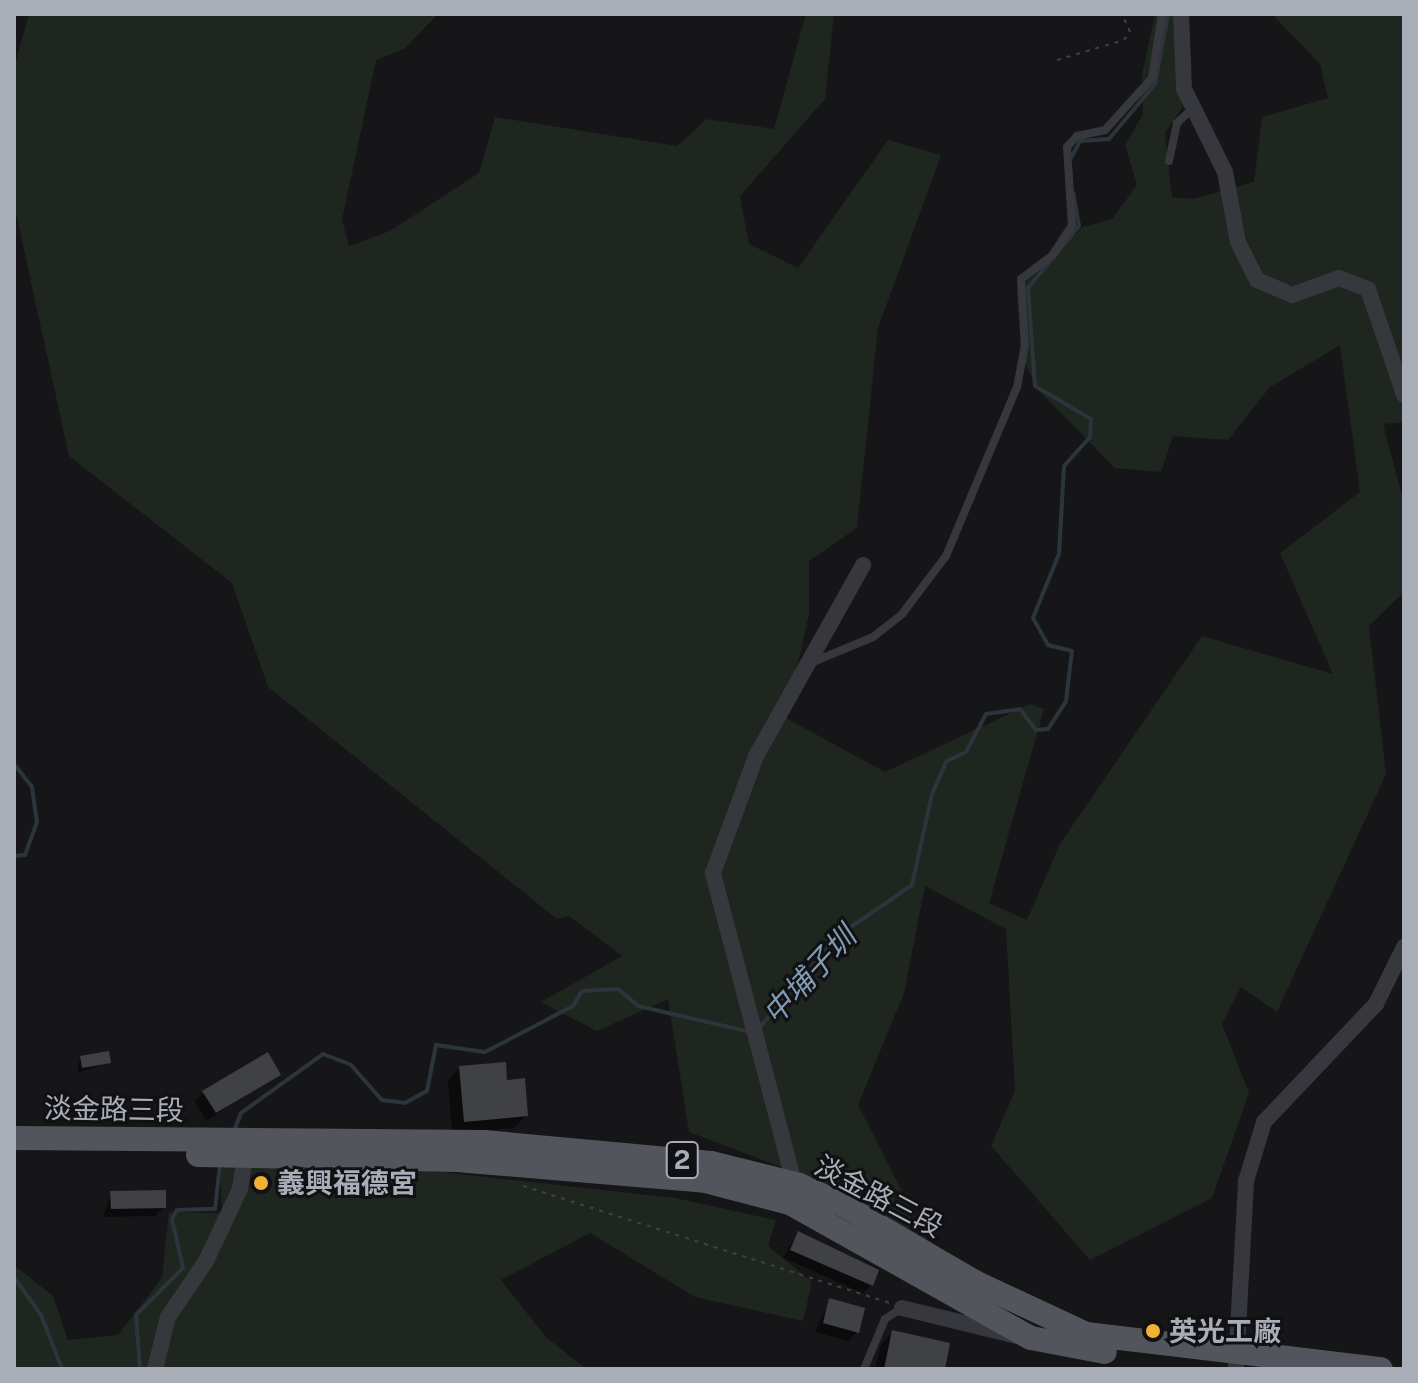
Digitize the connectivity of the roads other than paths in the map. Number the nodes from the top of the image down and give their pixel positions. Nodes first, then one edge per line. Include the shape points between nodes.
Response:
1 (1162, 14) edge
2 (1181, 14) edge
3 (1192, 109) junction
4 (1169, 161) dead end
5 (1404, 395) edge
6 (863, 565) dead end
7 (813, 662) junction
8 (1404, 947) edge
9 (14, 1138) edge
10 (231, 1147) junction
11 (14, 1154) edge
12 (794, 1194) junction
13 (902, 1308) joint
14 (1086, 1334) junction
15 (1031, 1338) junction
16 (1241, 1362) edge
17 (155, 1369) edge
18 (864, 1369) edge
19 (1381, 1369) edge

1 - 7 lane via 1152,78 1105,130 1077,136 1067,147 1072,225 1052,256 1021,279 1025,345 1017,387 946,556 902,614 873,637
2 - 3 street via 1184,89
3 - 4 lane via 1177,123
3 - 5 street via 1225,172 1238,242 1257,280 1292,295 1339,278 1368,289
6 - 7 street via 830,614
7 - 12 street via 756,756 713,873
8 - 16 street via 1376,1004 1264,1122 1246,1181
9 - 10 main road, 淡金路三段 / 2
10 - 11 main road, 淡金路三段 / 2
10 - 12 main road, 淡金路三段 / 2 via 560,1147 711,1163
10 - 17 street via 240,1189 206,1261 168,1317
12 - 14 main road, 淡金路三段 / 2
12 - 15 main road, 淡金路三段 / 2
13 - 15 street via 991,1335
13 - 18 lane via 885,1319
14 - 15 street
14 - 16 main road, 淡金路三段 / 2
15 - 16 main road, 淡金路三段 / 2
16 - 19 main road, 淡金路三段 / 2

